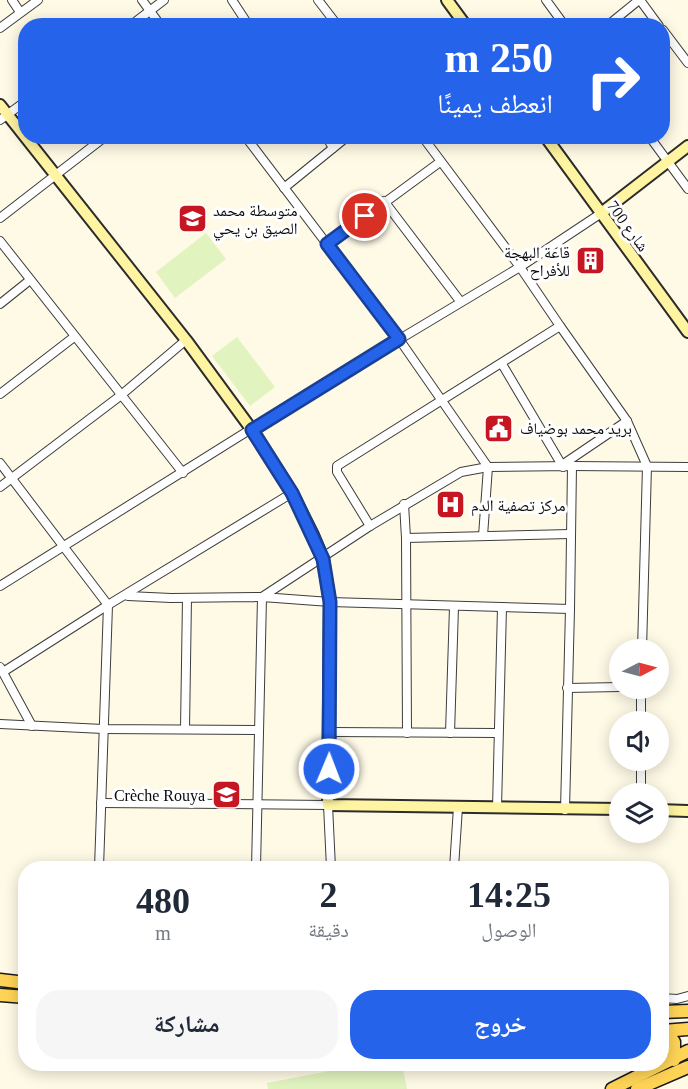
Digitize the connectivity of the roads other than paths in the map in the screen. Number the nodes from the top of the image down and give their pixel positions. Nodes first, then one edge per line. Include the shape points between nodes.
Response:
1 (12, 0) edge
2 (38, 0) edge
3 (142, 0) edge
4 (164, 0) edge
5 (232, 0) edge
6 (318, 0) edge
7 (447, 0) edge
8 (546, 0) edge
9 (640, 0) edge
10 (150, 11) junction
11 (20, 12) junction
12 (141, 18) edge
13 (155, 18) edge
14 (244, 18) edge
15 (332, 18) edge
16 (460, 18) edge
17 (558, 18) edge
18 (617, 18) edge
19 (653, 18) edge
20 (0, 27) edge
21 (670, 39) edge
22 (688, 63) edge
23 (0, 105) edge
24 (18, 107) edge
25 (4, 117) edge
26 (18, 133) edge
27 (27, 144) edge
28 (96, 144) edge
29 (251, 144) edge
30 (331, 144) edge
31 (338, 144) edge
32 (428, 144) edge
33 (551, 144) edge
34 (655, 144) edge
35 (688, 146) edge
36 (333, 148) junction
37 (667, 161) junction
38 (440, 162) junction
39 (55, 177) junction
40 (284, 188) junction
41 (688, 189) edge
42 (384, 201) junction
43 (600, 214) junction
44 (0, 218) edge
45 (0, 242) edge
46 (327, 244) junction
47 (520, 267) junction
48 (30, 280) junction
49 (460, 301) junction
50 (0, 304) edge
51 (560, 326) junction
52 (688, 332) edge
53 (74, 337) junction
54 (399, 339) junction
55 (186, 340) junction
56 (502, 364) junction
57 (0, 394) edge
58 (120, 396) junction
59 (442, 402) junction
60 (627, 421) junction
61 (252, 430) junction
62 (0, 463) edge
63 (566, 466) junction
64 (646, 466) junction
65 (488, 467) junction
66 (688, 467) edge
67 (183, 473) junction
68 (12, 478) junction
69 (0, 487) edge
70 (292, 493) junction
71 (404, 504) junction
72 (370, 526) junction
73 (570, 534) junction
74 (483, 536) junction
75 (406, 538) junction
76 (63, 547) junction
77 (323, 559) junction
78 (1, 584) edge
79 (128, 596) junction
80 (187, 597) junction
81 (262, 597) junction
82 (330, 602) junction
83 (108, 605) junction
84 (406, 605) junction
85 (454, 607) junction
86 (502, 607) junction
87 (570, 609) junction
88 (642, 639) edge
89 (1, 670) edge
90 (609, 687) edge
91 (567, 688) junction
92 (0, 724) edge
93 (32, 726) junction
94 (103, 729) junction
95 (185, 729) junction
96 (260, 730) junction
97 (330, 732) junction
98 (407, 733) junction
99 (450, 733) junction
100 (497, 733) junction
101 (101, 803) junction
102 (258, 803) junction
103 (328, 805) junction
104 (458, 807) junction
105 (497, 808) junction
106 (609, 809) edge
107 (565, 810) junction
108 (669, 810) edge
109 (688, 811) edge
110 (99, 861) edge
111 (256, 861) edge
112 (331, 861) edge
113 (454, 861) edge
114 (0, 980) edge
115 (18, 982) edge
116 (0, 995) edge
117 (18, 996) edge
118 (688, 996) edge
119 (669, 998) edge
120 (688, 1011) edge
121 (669, 1012) edge
122 (688, 1029) edge
123 (669, 1031) edge
124 (669, 1036) edge
125 (688, 1051) edge
126 (674, 1060) junction
127 (669, 1062) edge
128 (688, 1066) edge
129 (650, 1071) edge
130 (612, 1089) edge
131 (637, 1089) edge

1 - 11 street
2 - 11 street
3 - 10 street
4 - 10 street
5 - 14 street
6 - 15 street
7 - 16 street
8 - 17 street
9 - 18 street
9 - 19 street
10 - 12 street
10 - 13 street
11 - 20 street
21 - 22 street
23 - 25 street
24 - 25 street
25 - 26 street
27 - 39 street
28 - 39 street
29 - 40 street
30 - 36 street
31 - 36 street
32 - 38 street
33 - 43 street, شارع 700
34 - 37 street
35 - 37 street
36 - 40 street
37 - 41 street
37 - 43 street
38 - 42 street
38 - 47 street
39 - 44 street
39 - 55 street
40 - 46 street
42 - 46 street
42 - 49 street
43 - 47 street
43 - 52 street, شارع 700
45 - 48 street
46 - 54 street
47 - 49 street
47 - 51 street
48 - 50 street
48 - 53 street
49 - 54 street
51 - 56 street
51 - 60 street
53 - 57 street
53 - 58 street
54 - 59 street
54 - 61 street
55 - 58 street
55 - 61 street
56 - 59 street
56 - 63 street
58 - 67 street
58 - 68 street
59 - 65 street
59 - 72 street via 336,469
60 - 63 street
60 - 64 street
61 - 67 street
61 - 70 street
62 - 68 street
63 - 64 street
63 - 65 street
63 - 73 street
64 - 66 street
64 - 88 street
65 - 71 street via 461,472
65 - 74 street
67 - 76 street
68 - 69 street
68 - 76 street
70 - 77 street
70 - 79 street
71 - 72 street
71 - 75 street
72 - 77 street
73 - 74 street
73 - 87 street
74 - 75 street
75 - 84 street
76 - 78 street
76 - 83 street
77 - 81 street
77 - 82 street
79 - 80 street
79 - 83 street
80 - 81 street
80 - 95 street
81 - 82 street
81 - 96 street
82 - 84 street
82 - 97 street
83 - 89 street
83 - 94 street
84 - 85 street
84 - 98 street
85 - 86 street
85 - 99 street
86 - 87 street
86 - 100 street
87 - 91 street
89 - 93 street
90 - 91 street
91 - 107 street
92 - 93 street
93 - 94 street
94 - 95 street
94 - 101 street
95 - 96 street
96 - 102 street
97 - 98 street
97 - 103 street
98 - 99 street
99 - 100 street
100 - 105 street
101 - 102 street
101 - 110 street
102 - 103 street
102 - 111 street
103 - 104 street
103 - 112 street
104 - 105 street
104 - 113 street
105 - 107 street
106 - 107 street
108 - 109 street
114 - 115 main road
116 - 117 main road
118 - 119 street
120 - 121 main road
122 - 123 main road
124 - 126 main road via 674,1042
125 - 126 main road
126 - 127 main road
128 - 131 main road
129 - 130 main road

